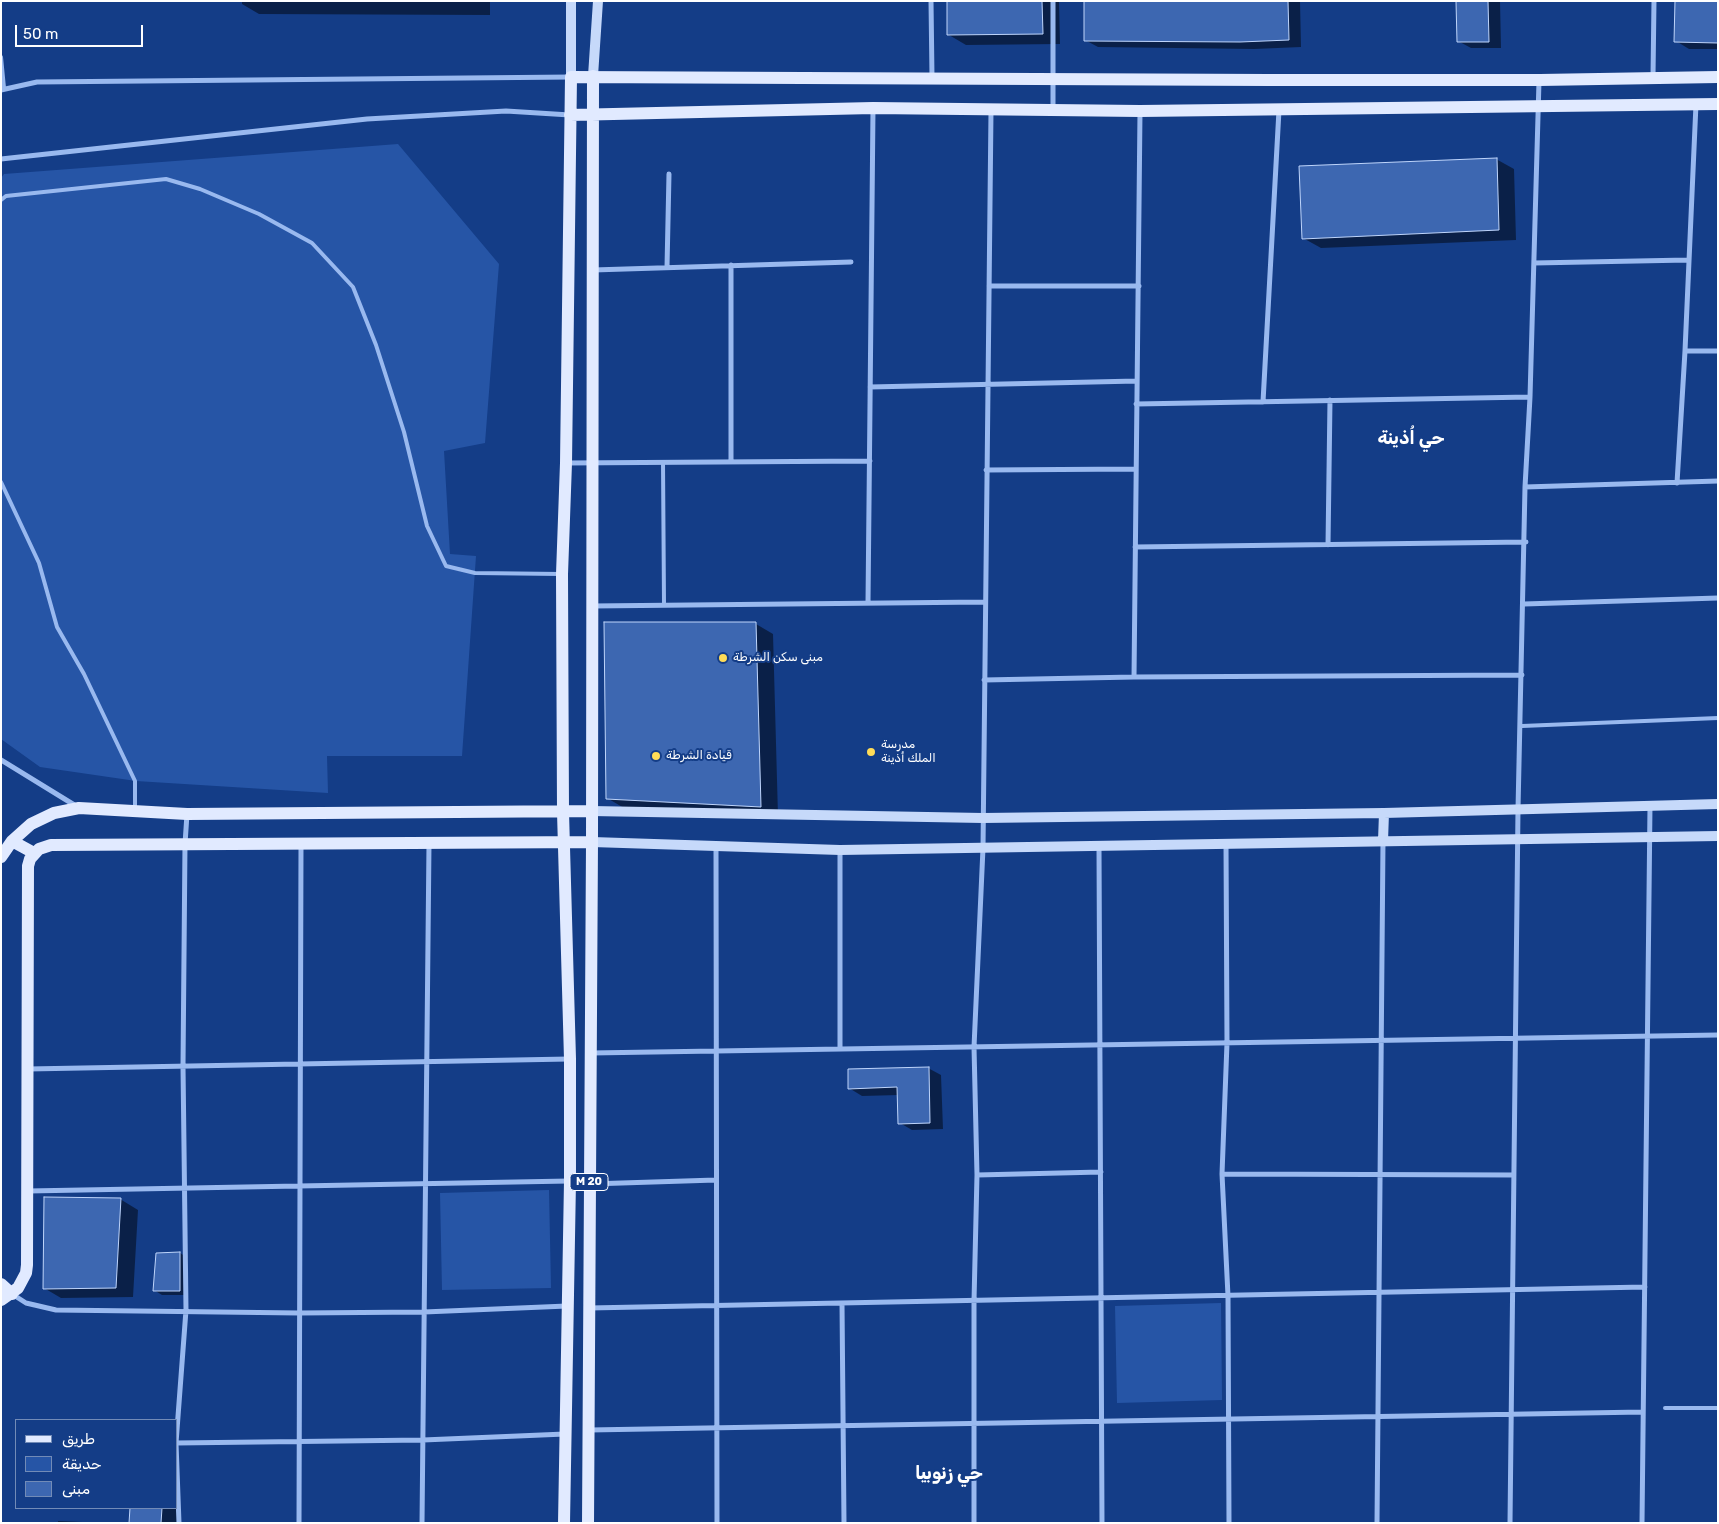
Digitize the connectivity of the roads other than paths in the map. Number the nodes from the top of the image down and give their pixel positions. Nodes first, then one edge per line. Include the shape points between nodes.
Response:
1 (571, 1) edge
2 (598, 1) edge
3 (931, 1) edge
4 (1053, 1) edge
5 (1654, 1) edge
6 (1, 57) edge
7 (593, 76) junction
8 (1653, 76) junction
9 (571, 77) junction
10 (932, 77) junction
11 (1718, 77) edge
12 (1053, 80) junction
13 (1540, 80) junction
14 (3, 89) edge
15 (1696, 104) junction
16 (1718, 104) edge
17 (1539, 106) junction
18 (873, 108) junction
19 (1053, 110) junction
20 (1279, 110) junction
21 (991, 111) junction
22 (1140, 111) junction
23 (593, 114) junction
24 (570, 115) junction
25 (1, 159) edge
26 (668, 174) dead end
27 (1, 200) edge
28 (1688, 260) junction
29 (851, 262) dead end
30 (1534, 263) junction
31 (731, 265) junction
32 (667, 267) junction
33 (593, 270) junction
34 (989, 286) junction
35 (1139, 286) junction
36 (1718, 350) edge
37 (1685, 351) junction
38 (1137, 382) junction
39 (988, 384) junction
40 (870, 387) junction
41 (1530, 397) junction
42 (1330, 400) junction
43 (1263, 402) junction
44 (1136, 404) junction
45 (870, 461) junction
46 (663, 462) junction
47 (730, 462) junction
48 (566, 463) junction
49 (593, 464) junction
50 (1136, 469) junction
51 (986, 470) junction
52 (1718, 481) edge
53 (1, 482) edge
54 (1677, 483) junction
55 (1525, 487) junction
56 (1526, 542) junction
57 (1328, 545) junction
58 (1135, 548) junction
59 (562, 574) junction
60 (1718, 598) edge
61 (868, 602) junction
62 (984, 602) junction
63 (664, 604) junction
64 (1524, 604) junction
65 (592, 606) junction
66 (1522, 675) junction
67 (1134, 676) junction
68 (984, 680) junction
69 (1718, 718) edge
70 (1522, 726) junction
71 (1, 760) edge
72 (1718, 804) edge
73 (1650, 806) junction
74 (79, 808) junction
75 (1518, 809) junction
76 (135, 811) junction
77 (590, 811) junction
78 (563, 812) junction
79 (1384, 813) junction
80 (187, 814) junction
81 (983, 818) junction
82 (1718, 836) edge
83 (1649, 837) junction
84 (1518, 840) junction
85 (12, 841) junction
86 (1383, 841) junction
87 (592, 842) junction
88 (185, 844) junction
89 (429, 844) junction
90 (564, 844) junction
91 (1226, 844) junction
92 (301, 845) junction
93 (716, 846) junction
94 (1099, 847) junction
95 (983, 848) junction
96 (840, 850) junction
97 (34, 854) junction
98 (1, 857) edge
99 (1718, 1035) edge
100 (1647, 1036) junction
101 (1516, 1038) junction
102 (1380, 1040) junction
103 (1227, 1043) junction
104 (1099, 1045) junction
105 (974, 1047) junction
106 (840, 1049) junction
107 (716, 1051) junction
108 (591, 1053) junction
109 (570, 1059) junction
110 (426, 1062) junction
111 (300, 1064) junction
112 (183, 1066) junction
113 (28, 1069) junction
114 (1101, 1172) junction
115 (1222, 1174) junction
116 (1379, 1174) junction
117 (1514, 1174) junction
118 (977, 1175) junction
119 (716, 1180) junction
120 (570, 1181) junction
121 (424, 1184) junction
122 (589, 1184) junction
123 (300, 1186) junction
124 (183, 1188) junction
125 (28, 1191) junction
126 (1, 1284) edge
127 (1645, 1287) junction
128 (1513, 1290) junction
129 (1378, 1293) junction
130 (1228, 1296) junction
131 (6, 1297) edge
132 (1101, 1298) junction
133 (974, 1301) junction
134 (842, 1303) junction
135 (567, 1306) junction
136 (717, 1306) junction
137 (588, 1308) junction
138 (186, 1310) junction
139 (424, 1312) junction
140 (299, 1313) junction
141 (1665, 1408) dead end
142 (1718, 1408) edge
143 (1644, 1412) junction
144 (1512, 1414) junction
145 (1377, 1416) junction
146 (178, 1419) edge
147 (1228, 1419) junction
148 (1102, 1421) junction
149 (974, 1423) junction
150 (843, 1425) junction
151 (717, 1427) junction
152 (589, 1430) junction
153 (565, 1434) junction
154 (423, 1440) junction
155 (299, 1441) junction
156 (178, 1443) edge
157 (178, 1496) edge
158 (179, 1523) edge
159 (299, 1523) edge
160 (422, 1523) edge
161 (564, 1523) edge
162 (588, 1523) edge
163 (717, 1523) edge
164 (844, 1523) edge
165 (974, 1523) edge
166 (1102, 1523) edge
167 (1229, 1523) edge
168 (1377, 1523) edge
169 (1510, 1523) edge
170 (1642, 1523) edge

1 - 9 street
2 - 7 street
3 - 10 street
4 - 12 street
5 - 8 street
6 - 14 lane
7 - 9 main road
7 - 10 main road
7 - 23 main road
8 - 11 main road
8 - 13 main road
9 - 14 street via 37,82
9 - 24 main road
10 - 12 main road
12 - 13 main road
12 - 19 street
13 - 17 street
15 - 16 main road
15 - 17 main road
15 - 28 street
17 - 20 main road
17 - 30 street
18 - 21 main road
18 - 23 main road
18 - 40 street
19 - 21 main road
19 - 22 main road
20 - 22 main road
20 - 43 street
21 - 34 street
22 - 35 street
23 - 24 main road
23 - 33 main road
24 - 25 street via 506,111 377,118
24 - 48 main road
26 - 32 street
27 - 59 lane via 6,196 166,179 200,189 258,214 312,243 354,286 404,432 428,526 446,566 475,573
28 - 30 street
28 - 37 street
29 - 31 street
30 - 41 street
31 - 32 street
31 - 47 street
32 - 33 street
33 - 49 main road
34 - 35 street
34 - 39 street
35 - 38 street
36 - 37 street
37 - 54 street
38 - 39 street
38 - 44 street
39 - 40 street
39 - 51 street
40 - 45 street
41 - 42 street
41 - 55 street
42 - 43 street
42 - 57 street
43 - 44 street
44 - 50 street
45 - 47 street
45 - 61 street
46 - 47 street
46 - 49 street
46 - 63 lane
48 - 49 street
48 - 59 main road
49 - 65 main road
50 - 51 street
50 - 58 street
51 - 62 street
52 - 54 street
53 - 76 lane via 39,563 57,628 84,674 136,781
54 - 55 street
55 - 56 street
56 - 57 street
56 - 64 street
57 - 58 street
58 - 67 street
59 - 78 main road
60 - 64 street
61 - 62 street
61 - 63 street
62 - 68 street
63 - 65 street
64 - 66 street
65 - 77 main road
66 - 67 street
66 - 70 street
67 - 68 street
68 - 81 street
69 - 70 lane
70 - 75 street
71 - 74 street
72 - 73 street
73 - 75 street
73 - 83 street
74 - 76 main road
74 - 85 main road via 42,817
75 - 79 street
75 - 84 street
76 - 80 main road
77 - 78 main road
77 - 81 street
77 - 87 main road
78 - 80 main road
78 - 90 main road
79 - 81 street
79 - 86 street
80 - 88 street
81 - 95 street
82 - 83 street
83 - 84 street
83 - 100 street
84 - 86 street
84 - 101 street
85 - 97 main road
85 - 98 main road
86 - 91 street
86 - 102 street
87 - 90 main road
87 - 93 street
87 - 108 main road, M 20
88 - 92 main road
88 - 97 main road via 51,845
88 - 112 street
89 - 90 main road
89 - 92 main road
89 - 110 street
90 - 109 main road, M 20
91 - 94 street
91 - 103 street
92 - 111 street
93 - 96 street
93 - 107 street
94 - 95 street
94 - 104 street
95 - 96 street
95 - 105 street
96 - 106 street
97 - 113 main road via 28,866
99 - 100 street
100 - 101 street
100 - 127 street
101 - 102 street
101 - 117 street
102 - 103 street
102 - 116 street
103 - 104 street
103 - 115 street
104 - 105 street
104 - 114 street
105 - 106 street
105 - 118 street
106 - 107 street
107 - 108 street
107 - 119 street
108 - 122 main road, M 20
109 - 110 street
109 - 120 main road, M 20
110 - 111 street
110 - 121 street
111 - 112 street
111 - 123 street
112 - 113 street
112 - 124 street
113 - 125 main road
114 - 118 street
114 - 132 street
115 - 116 street
115 - 130 street
116 - 117 street
116 - 129 street
117 - 128 street
118 - 133 street
119 - 122 street
119 - 136 street
120 - 121 street
120 - 135 main road, M 20
121 - 123 street
121 - 139 street
122 - 137 main road, M 20
123 - 124 street
123 - 140 street
124 - 125 street
124 - 138 street
125 - 131 main road via 27,1265 22,1281
126 - 131 main road
127 - 128 street
127 - 143 street
128 - 129 street
128 - 144 street
129 - 130 street
129 - 145 street
130 - 132 street
130 - 147 street
131 - 138 street via 56,1310
132 - 133 street
132 - 148 street
133 - 134 street
133 - 149 street
134 - 136 street
134 - 150 street
135 - 139 street
135 - 153 main road, M 20
136 - 137 street
136 - 151 street
137 - 152 main road, M 20
138 - 140 street
138 - 146 street
139 - 140 street
139 - 154 street
140 - 155 street
141 - 142 lane
143 - 144 street
143 - 170 street
144 - 145 street
144 - 169 street
145 - 147 street
145 - 168 street
147 - 148 street
147 - 167 street
148 - 149 street
148 - 166 street
149 - 150 street
149 - 165 street
150 - 151 street
150 - 164 street
151 - 152 street
151 - 163 street
152 - 162 main road, M 20
153 - 154 street
153 - 161 main road, M 20
154 - 155 street
154 - 160 street
155 - 156 street
155 - 159 street
157 - 158 street

